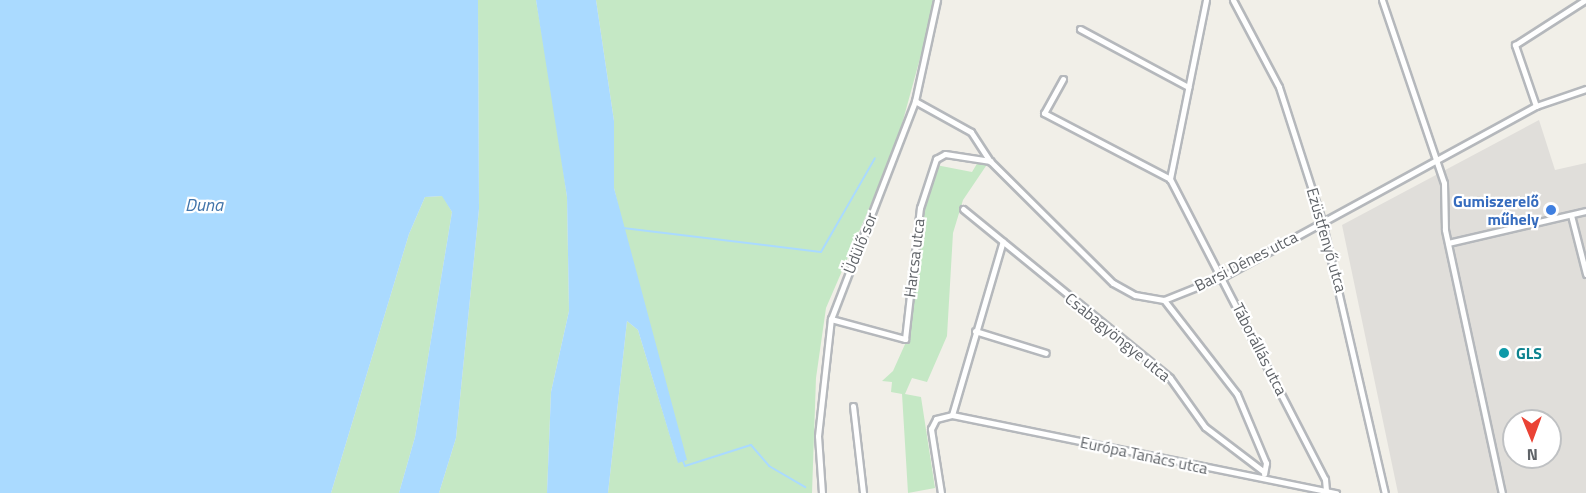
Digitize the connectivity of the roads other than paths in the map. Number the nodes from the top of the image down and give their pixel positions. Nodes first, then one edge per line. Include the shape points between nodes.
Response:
1 (937, 0) edge
2 (1206, 0) edge
3 (1233, 0) edge
4 (1382, 0) edge
5 (1585, 0) edge
6 (1080, 29) dead end
7 (1063, 79) dead end
8 (1188, 87) junction
9 (1586, 89) edge
10 (915, 101) junction
11 (1536, 106) junction
12 (1437, 159) junction
13 (990, 161) junction
14 (1170, 179) junction
15 (963, 209) dead end
16 (1586, 211) edge
17 (1571, 214) junction
18 (1322, 221) junction
19 (1003, 241) junction
20 (1448, 243) junction
21 (1586, 274) edge
22 (1224, 276) junction
23 (1164, 300) junction
24 (831, 319) junction
25 (975, 331) junction
26 (1046, 353) dead end
27 (853, 406) dead end
28 (952, 415) junction
29 (1264, 472) junction
30 (1263, 479) junction
31 (1326, 491) junction
32 (822, 493) edge
33 (862, 493) edge
34 (941, 493) edge
35 (1336, 493) edge
36 (1385, 493) edge
37 (1502, 493) edge

1 - 10 street, Üdülő sor
2 - 8 street
3 - 18 street, Ezüstfenyő utca via 1280,87
4 - 12 street
5 - 11 street via 1515,45
6 - 8 street
7 - 14 street via 1044,112
8 - 14 street
9 - 11 street, Barsi Dénes utca
10 - 13 street via 971,132
10 - 24 street, Üdülő sor
11 - 12 street, Barsi Dénes utca
12 - 18 street, Barsi Dénes utca
12 - 20 street
13 - 23 street via 1113,283 1135,295
13 - 24 street, Harcsa utca via 945,154 936,159 920,208 905,339
14 - 22 street, Táborállás utca
15 - 19 street, Csabagyöngye utca
16 - 17 street
17 - 20 street
17 - 21 street
18 - 22 street, Barsi Dénes utca
18 - 36 street, Ezüstfenyő utca
19 - 25 street
19 - 29 street, Csabagyöngye utca via 1170,378 1206,427
20 - 37 street
22 - 23 street, Barsi Dénes utca
22 - 31 street, Táborállás utca via 1325,478
23 - 29 street via 1237,394 1261,448
24 - 32 street, Üdülő sor via 818,436
25 - 26 street
25 - 28 street
27 - 33 street
28 - 30 street, Európa Tanács utca
28 - 34 street via 936,419 931,429
29 - 30 street
30 - 31 street, Európa Tanács utca
31 - 35 street, Európa Tanács utca

